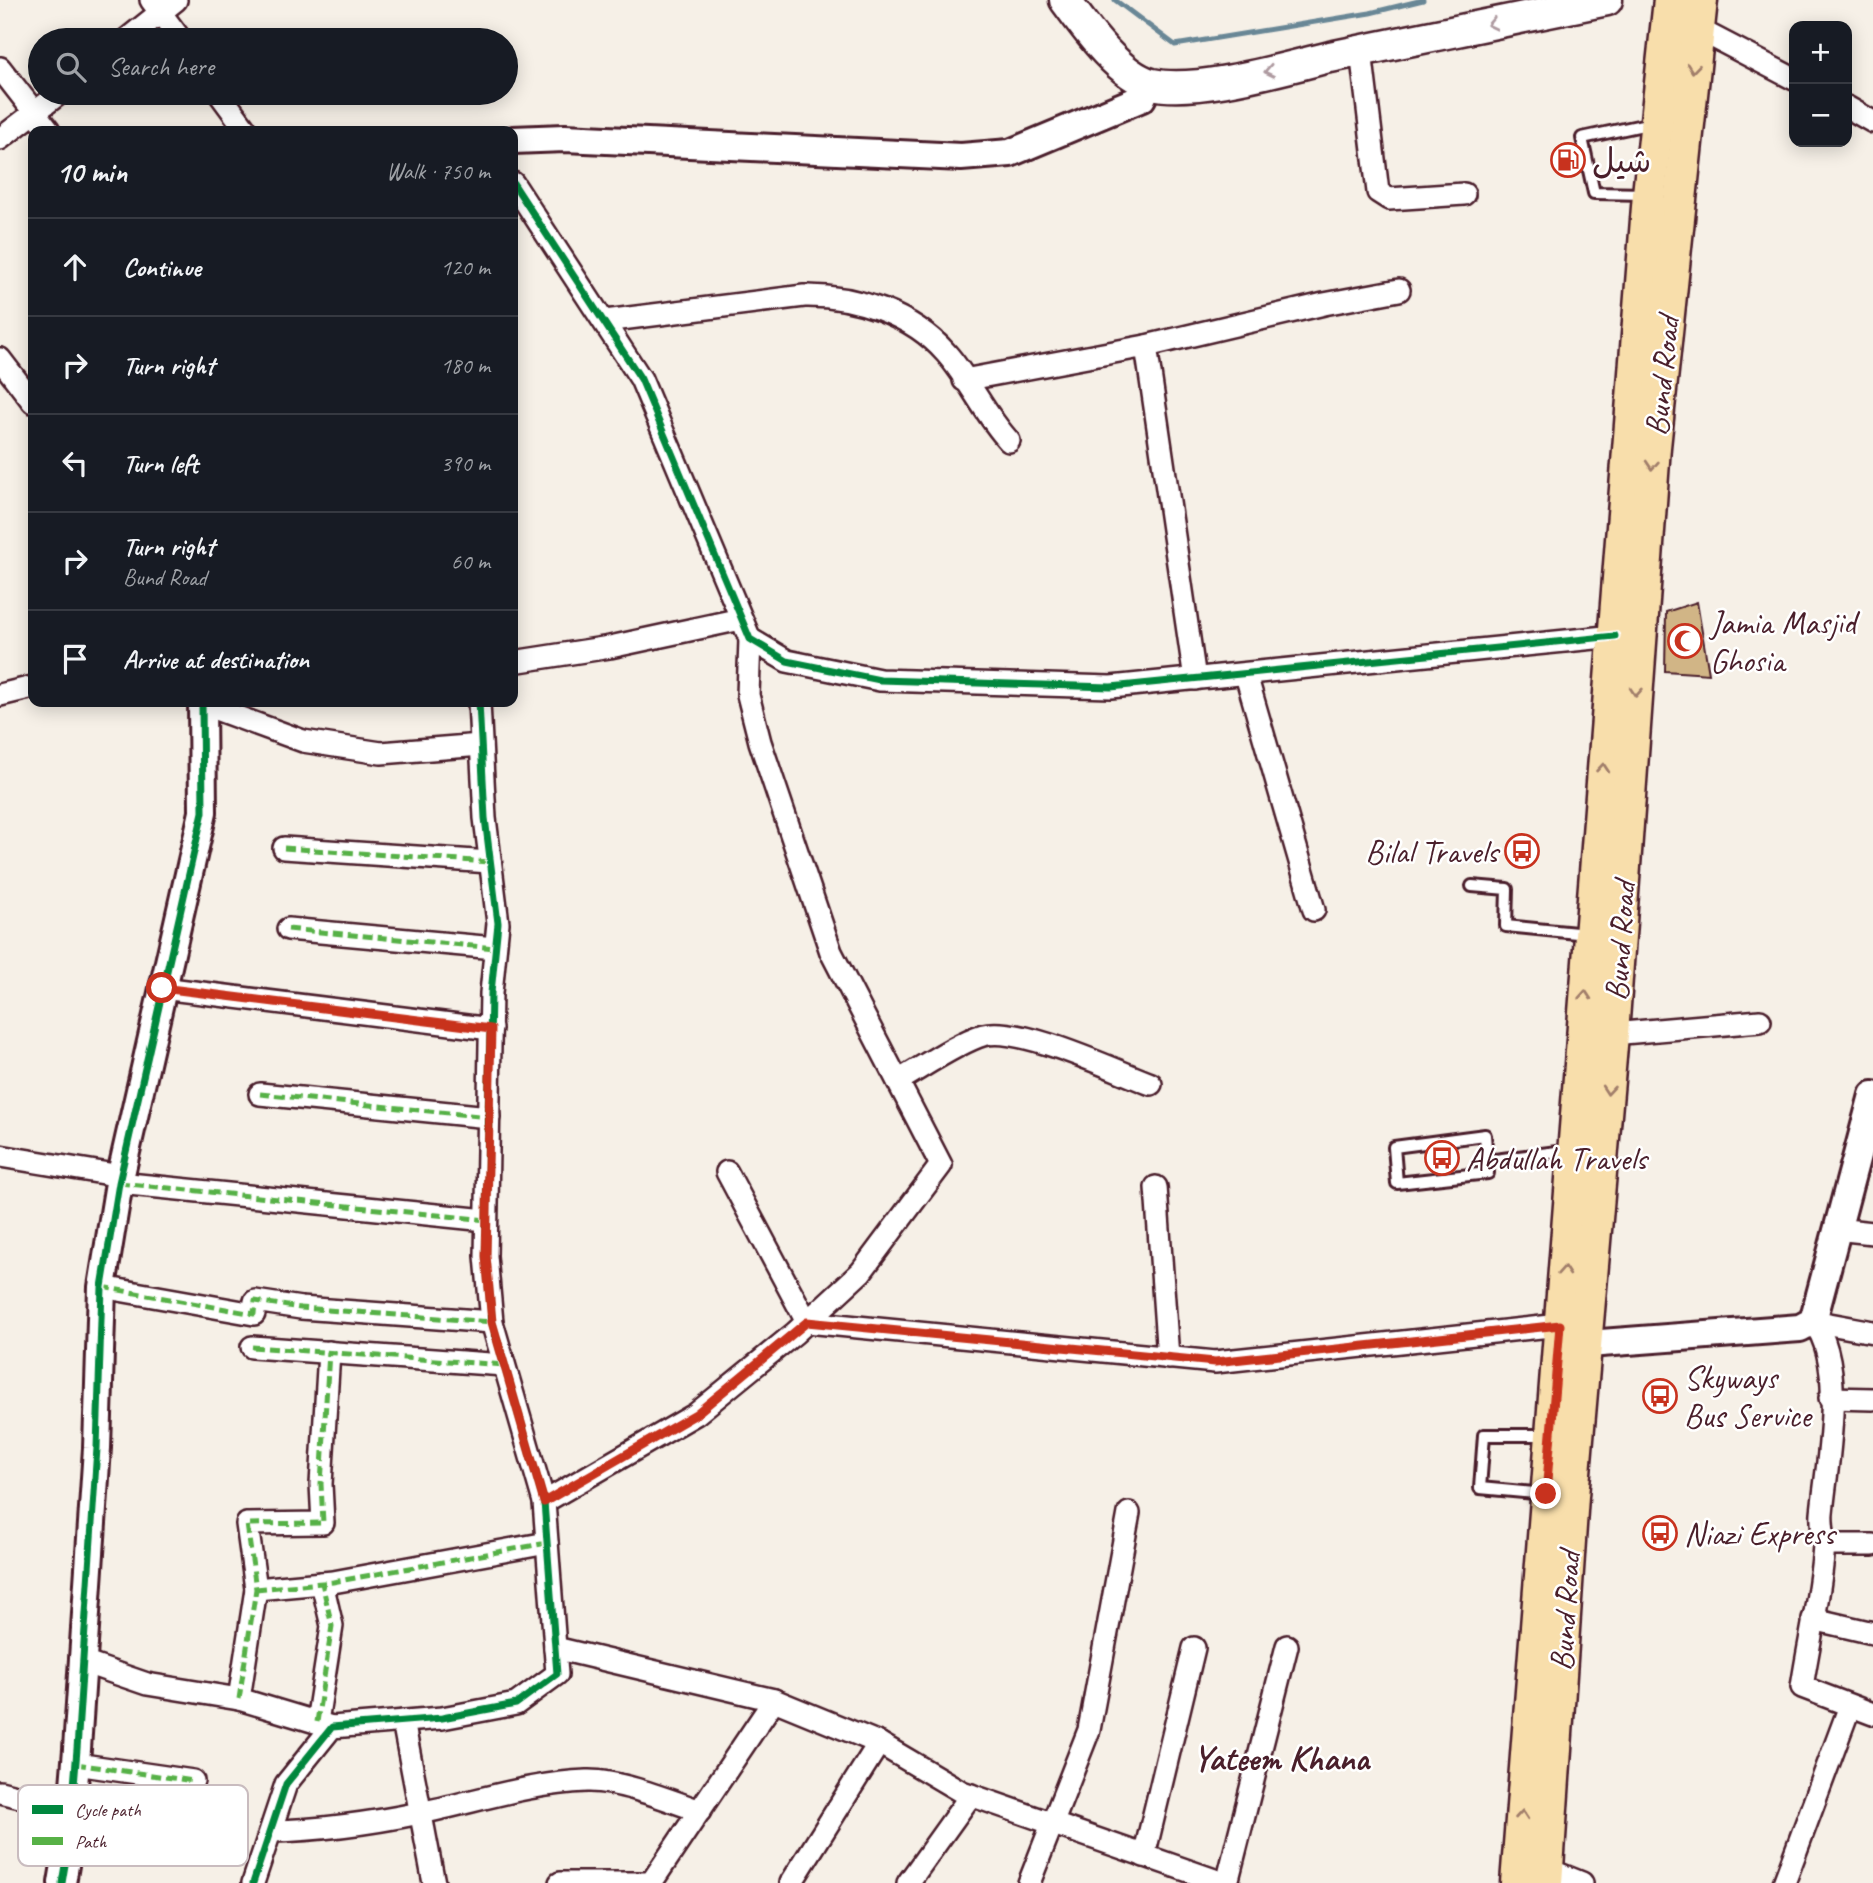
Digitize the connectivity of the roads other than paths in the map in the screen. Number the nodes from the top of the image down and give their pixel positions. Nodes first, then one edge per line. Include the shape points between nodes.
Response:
1 (1065, 0) edge
2 (1607, 0) edge
3 (1670, 0) edge
4 (163, 4) edge
5 (1700, 14) edge
6 (138, 28) edge
7 (175, 28) edge
8 (1362, 51) junction
9 (0, 68) edge
10 (1789, 76) edge
11 (1149, 83) junction
12 (28, 104) edge
13 (29, 105) edge
14 (45, 105) edge
15 (228, 105) edge
16 (1852, 110) edge
17 (35, 113) junction
18 (1657, 122) junction
19 (1873, 122) edge
20 (45, 126) edge
21 (243, 126) edge
22 (0, 139) edge
23 (518, 140) edge
24 (1668, 157) junction
25 (518, 190) edge
26 (1464, 194) dead end
27 (1649, 194) junction
28 (1399, 290) dead end
29 (605, 321) junction
30 (1146, 345) junction
31 (0, 359) edge
32 (964, 380) junction
33 (28, 395) edge
34 (1009, 441) dead end
35 (741, 619) junction
36 (1615, 636) junction
37 (750, 639) junction
38 (518, 661) edge
39 (1247, 675) junction
40 (1195, 679) junction
41 (28, 688) edge
42 (0, 695) edge
43 (202, 707) edge
44 (213, 707) edge
45 (479, 707) edge
46 (481, 745) junction
47 (284, 848) dead end
48 (490, 862) junction
49 (1472, 886) dead end
50 (1314, 910) dead end
51 (288, 929) dead end
52 (1590, 934) junction
53 (495, 948) junction
54 (162, 988) junction
55 (1760, 1021) dead end
56 (491, 1029) junction
57 (1612, 1034) junction
58 (898, 1081) junction
59 (1151, 1084) dead end
60 (260, 1094) dead end
61 (1873, 1095) edge
62 (489, 1117) junction
63 (1588, 1149) junction
64 (0, 1156) edge
65 (1487, 1161) junction
66 (727, 1171) dead end
67 (120, 1179) junction
68 (1156, 1187) dead end
69 (486, 1220) junction
70 (1836, 1229) junction
71 (1873, 1233) edge
72 (102, 1287) junction
73 (1813, 1321) junction
74 (492, 1322) junction
75 (807, 1322) junction
76 (1560, 1325) junction
77 (1873, 1332) edge
78 (1588, 1344) junction
79 (251, 1347) dead end
80 (329, 1352) junction
81 (1168, 1358) junction
82 (503, 1365) junction
83 (1830, 1398) junction
84 (1873, 1399) edge
85 (1551, 1435) junction
86 (1559, 1495) junction
87 (544, 1502) junction
88 (1129, 1513) dead end
89 (547, 1543) junction
90 (1824, 1545) junction
91 (1873, 1545) edge
92 (322, 1583) junction
93 (256, 1589) junction
94 (1813, 1619) junction
95 (1873, 1633) edge
96 (1287, 1646) dead end
97 (555, 1648) junction
98 (1194, 1648) dead end
99 (83, 1662) junction
100 (239, 1699) junction
101 (774, 1700) junction
102 (1850, 1706) junction
103 (1873, 1714) edge
104 (403, 1721) junction
105 (325, 1725) junction
106 (879, 1743) junction
107 (76, 1764) junction
108 (192, 1781) dead end
109 (74, 1785) edge
110 (0, 1791) edge
111 (971, 1795) junction
112 (18, 1796) edge
113 (700, 1811) junction
114 (421, 1813) junction
115 (1051, 1825) junction
116 (272, 1831) junction
117 (1144, 1856) junction
118 (1547, 1876) edge
119 (254, 1883) edge
120 (434, 1883) edge
121 (560, 1883) edge
122 (645, 1883) edge
123 (651, 1883) edge
124 (791, 1883) edge
125 (908, 1883) edge
126 (1029, 1883) edge
127 (1225, 1883) edge
128 (1517, 1883) edge
129 (1581, 1883) edge
130 (1784, 1883) edge

1 - 11 main road via 1105,49
2 -> 8 main road
3 - 18 main road, Bund Road
4 - 6 street
4 - 7 street
5 - 10 street
5 -> 24 main road, Bund Road
8 -> 11 main road via 1210,82 1170,87
8 - 26 street via 1378,192 1389,199
9 - 12 street
11 - 23 street via 1142,98 1010,153 947,156 565,138
13 - 17 street
14 - 17 street
15 - 21 street
16 - 19 street
17 - 20 street
17 - 22 street
18 - 24 main road, Bund Road
18 - 27 lane via 1582,138 1594,193
24 - 27 main road, Bund Road
24 -> 57 main road, Bund Road via 1654,447
25 - 29 street
27 - 36 main road, Bund Road
28 - 30 street
29 - 32 street via 835,295 897,318 945,351
29 - 35 street via 641,379
30 - 32 street
30 - 40 street
31 - 33 street
32 - 34 street
35 - 37 street
35 - 38 street
36 - 39 street
52 -> 36 main road, Bund Road
37 - 40 street via 787,661 880,680 1111,687
37 - 58 street via 748,695 791,834 831,952
39 - 40 street
39 - 50 street
41 - 42 street
43 - 54 street via 203,812
44 - 46 street via 303,741 381,753
45 - 46 street
46 - 48 street
47 - 48 street
48 - 53 street via 498,923
49 - 52 lane via 1507,889 1506,926
51 - 53 street
63 -> 52 main road, Bund Road
53 - 56 street
54 - 56 street
54 - 67 street
55 - 57 street
56 - 62 street
57 -> 63 main road, Bund Road
58 - 59 street via 982,1035 1001,1033
58 - 75 street via 941,1165 861,1272
60 - 62 street
61 - 70 street
62 - 69 street
63 - 65 lane
76 -> 63 main road, Bund Road
63 - 78 main road, Bund Road
64 - 67 street
65 - 65 lane via 1488,1173 1397,1183 1394,1147 1485,1135
66 - 75 street
67 - 69 street
67 - 72 street
68 - 81 street
69 - 74 street
70 - 71 street
70 - 73 street
72 - 74 street via 254,1314 256,1301
72 - 99 street
73 - 77 street
73 - 78 street via 1800,1328
73 - 83 street via 1824,1335
74 - 82 street
75 - 81 street
75 - 87 street via 696,1414
76 - 81 street via 1215,1362
76 - 85 main road, Bund Road
78 - 86 main road, Bund Road
79 - 80 street
80 - 82 street
80 - 93 street via 323,1523 247,1524
82 - 87 street
83 - 84 street
83 - 90 street
85 - 86 main road, Bund Road
85 - 86 lane via 1484,1435 1480,1488
86 - 118 main road, Bund Road
128 -> 86 main road, Bund Road
87 - 89 street
88 - 115 street via 1089,1730
89 - 92 street
89 - 97 street
90 - 91 street
90 - 94 street
92 - 93 street
92 - 105 street via 332,1626
93 - 100 street
94 - 95 street
94 - 102 street via 1802,1687
96 - 127 street
97 - 101 street
97 - 104 street via 557,1674 516,1704
98 - 117 street
99 - 100 street via 146,1684
99 - 107 street
100 - 105 street
101 - 106 street
101 - 113 street
102 - 103 street
102 - 130 street
104 - 105 street
104 - 114 street
105 - 116 street via 286,1784
106 - 111 street
106 - 124 street
107 - 108 street
107 - 109 street
110 - 112 street
111 - 115 street
111 - 125 street
113 - 114 street via 648,1793 590,1781 527,1788
113 - 123 street
114 - 116 street via 324,1830
114 - 120 street
115 - 117 street
115 - 126 street
116 - 119 street
117 - 127 street
118 - 129 street
121 - 122 street

